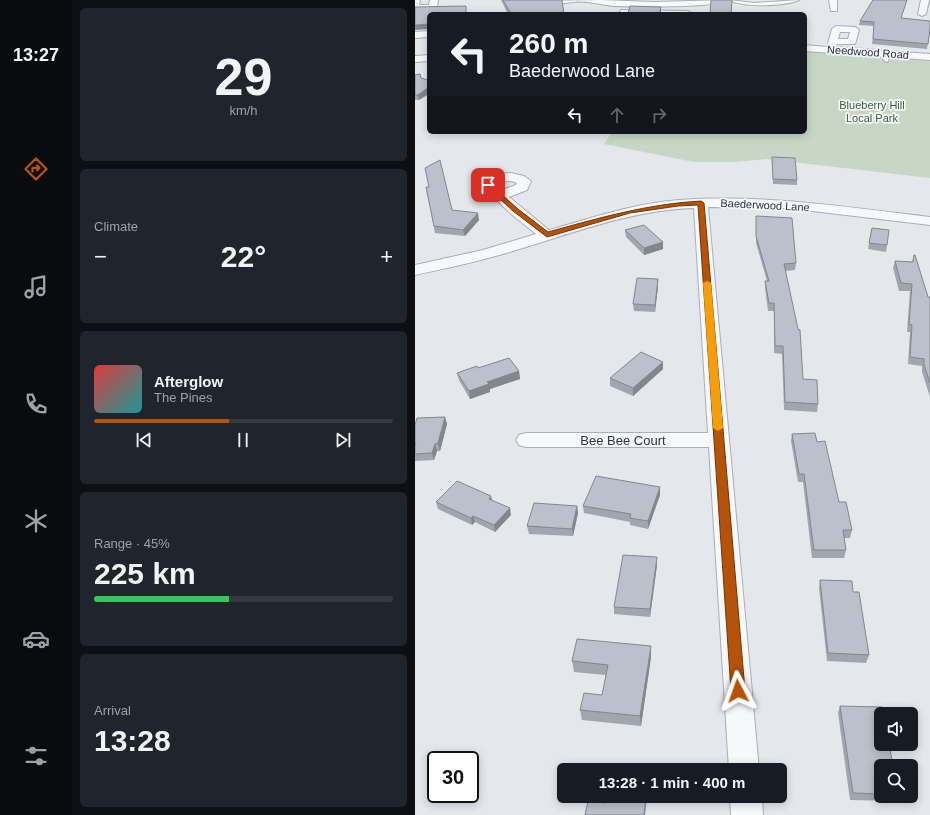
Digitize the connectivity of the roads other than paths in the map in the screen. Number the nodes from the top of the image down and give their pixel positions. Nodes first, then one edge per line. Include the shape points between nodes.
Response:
1 (416, 0) edge
2 (434, 0) edge
3 (530, 0) edge
4 (575, 0) edge
5 (582, 0) edge
6 (723, 0) edge
7 (732, 0) edge
8 (797, 0) edge
9 (833, 0) edge
10 (924, 0) edge
11 (930, 0) edge
12 (683, 4) junction
13 (835, 9) dead end
14 (622, 10) edge
15 (666, 12) edge
16 (688, 12) edge
17 (922, 14) dead end
18 (427, 34) edge
19 (415, 35) edge
20 (807, 48) edge
21 (930, 57) edge
22 (427, 58) edge
23 (415, 59) edge
24 (500, 196) dead end
25 (701, 203) junction
26 (930, 221) edge
27 (547, 235) junction
28 (415, 270) edge
29 (526, 440) dead end
30 (719, 440) junction
31 (743, 763) edge
32 (746, 803) edge
33 (747, 815) edge

1 - 2 street via 415,8 433,7
3 - 4 street via 532,4
5 - 14 street
6 - 12 street
7 - 8 lane via 746,4
9 - 13 street
10 - 11 street
10 - 17 street
12 - 14 street
12 - 16 street via 689,7
14 - 15 lane
18 - 19 street
20 - 21 street, Needwood Road via 832,45 886,58
22 - 23 street
24 - 27 street
25 - 26 street, Baederwood Lane via 787,204
25 - 27 street, Baederwood Lane via 630,212
25 - 30 street
27 - 28 street, Baederwood Lane via 487,254
29 - 30 street, Bee Bee Court
30 - 31 street
32 - 33 street

